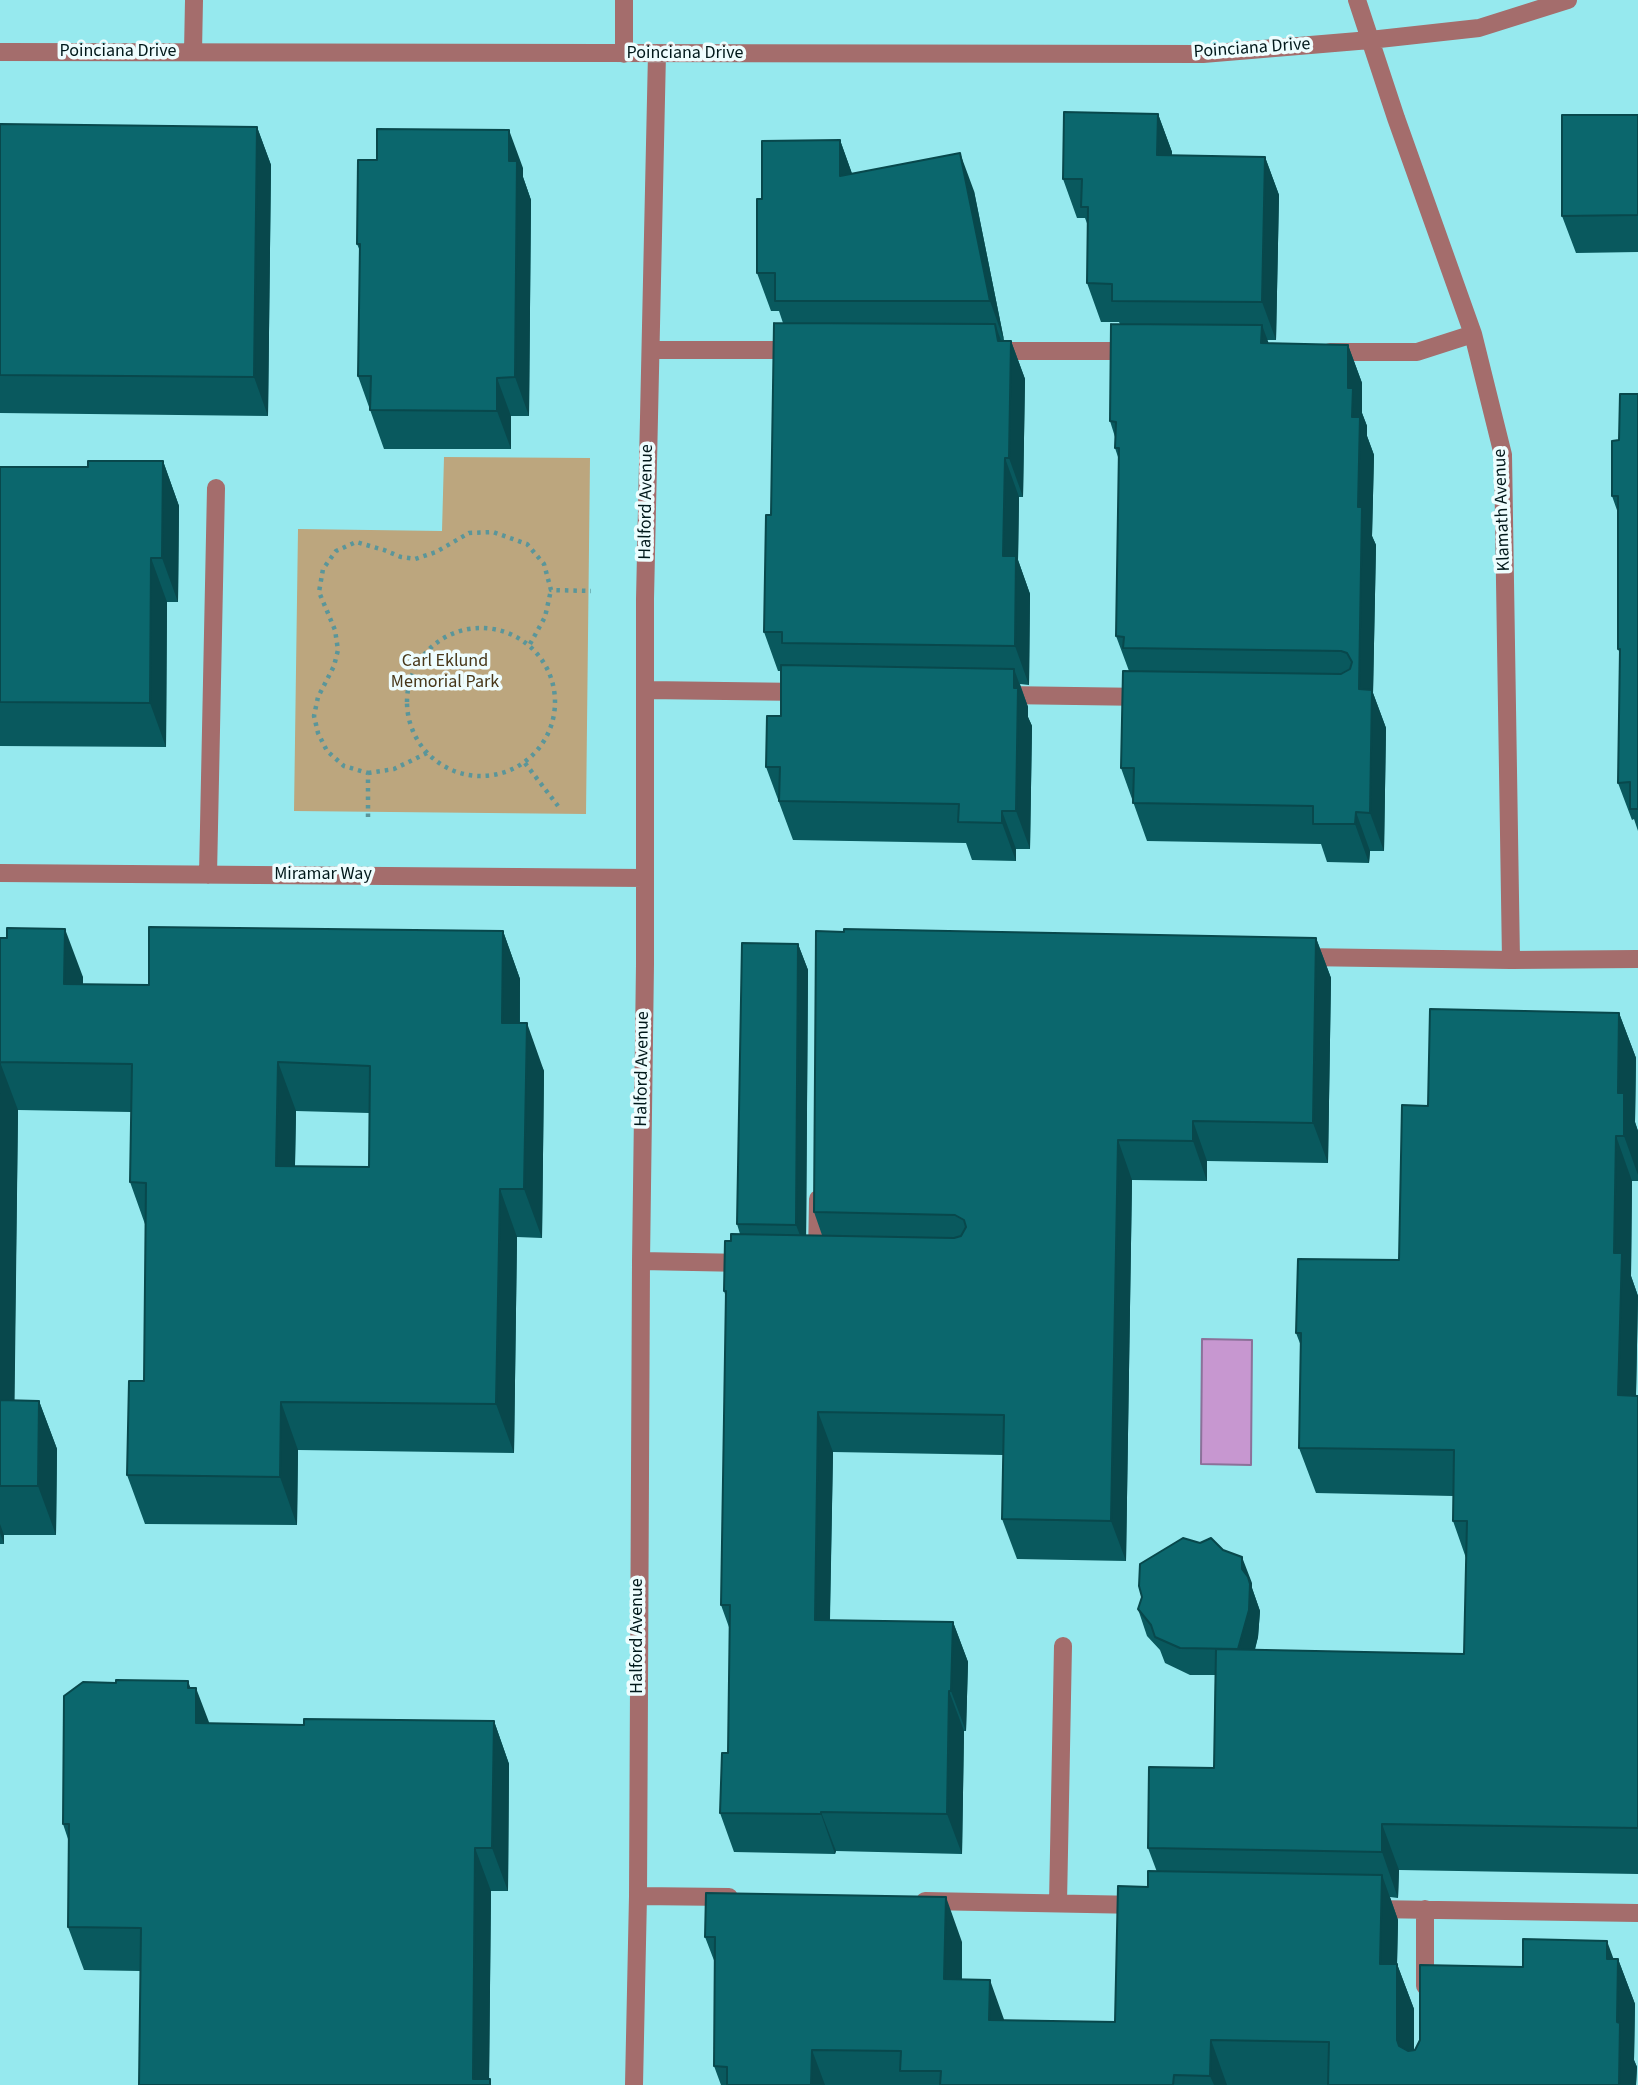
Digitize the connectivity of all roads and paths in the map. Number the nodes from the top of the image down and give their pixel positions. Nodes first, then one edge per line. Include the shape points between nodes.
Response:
1 (194, 0) edge
2 (624, 0) edge
3 (1357, 0) edge
4 (1568, 0) edge
5 (1370, 40) junction
6 (0, 52) edge
7 (193, 52) junction
8 (657, 53) junction
9 (624, 54) junction
10 (1473, 334) junction
11 (651, 350) junction
12 (817, 350) edge
13 (970, 351) edge
14 (1152, 351) edge
15 (1319, 352) edge
16 (216, 488) dead end
17 (551, 590) junction
18 (592, 591) dead end
19 (530, 644) junction
20 (646, 690) junction
21 (826, 692) edge
22 (979, 695) edge
23 (1161, 698) edge
24 (427, 754) junction
25 (525, 762) junction
26 (368, 773) junction
27 (558, 806) dead end
28 (368, 817) dead end
29 (0, 873) edge
30 (208, 874) junction
31 (645, 878) junction
32 (1290, 957) edge
33 (1638, 959) edge
34 (1511, 960) junction
35 (818, 1182) edge
36 (640, 1261) junction
37 (762, 1263) edge
38 (817, 1264) edge
39 (1063, 1646) dead end
40 (638, 1896) junction
41 (740, 1898) edge
42 (906, 1900) edge
43 (1058, 1903) junction
44 (1153, 1905) edge
45 (1357, 1908) edge
46 (1425, 1909) junction
47 (1638, 1913) edge
48 (1425, 2004) edge
49 (634, 2085) edge

1 - 7 street
2 - 9 street
3 - 5 street, Klamath Avenue
4 - 5 street, Poinciana Drive via 1479,28
5 - 8 street, Poinciana Drive via 1203,54
5 - 10 street, Klamath Avenue
6 - 7 street, Poinciana Drive
7 - 9 street, Poinciana Drive
8 - 9 street, Poinciana Drive
8 - 11 street, Halford Avenue
10 - 15 street via 1416,352
10 - 34 street, Klamath Avenue via 1503,455
11 - 12 street
11 - 20 street, Halford Avenue
13 - 14 street
16 - 30 street
17 - 18 path
17 - 19 path via 545,617
17 - 26 path via 544,564 527,544 493,531 469,533 415,559 356,542 336,551 323,569 319,592 338,650 314,716 327,751 344,766
19 - 24 path via 503,630 478,627 454,632 433,644 416,662 407,685 406,710 412,733
19 - 25 path via 552,678 556,701 543,744
20 - 21 street
20 - 31 street, Halford Avenue
22 - 23 street
24 - 25 path via 444,767 486,776
24 - 26 path via 394,769
25 - 27 path
26 - 28 path
29 - 30 street, Miramar Way
30 - 31 street, Miramar Way
31 - 36 street, Halford Avenue
32 - 34 street
33 - 34 street
35 - 38 street
36 - 37 street
36 - 40 street, Halford Avenue
39 - 43 street
40 - 41 street
40 - 49 street, Halford Avenue
42 - 43 street
43 - 44 street
45 - 46 street
46 - 47 street
46 - 48 street

